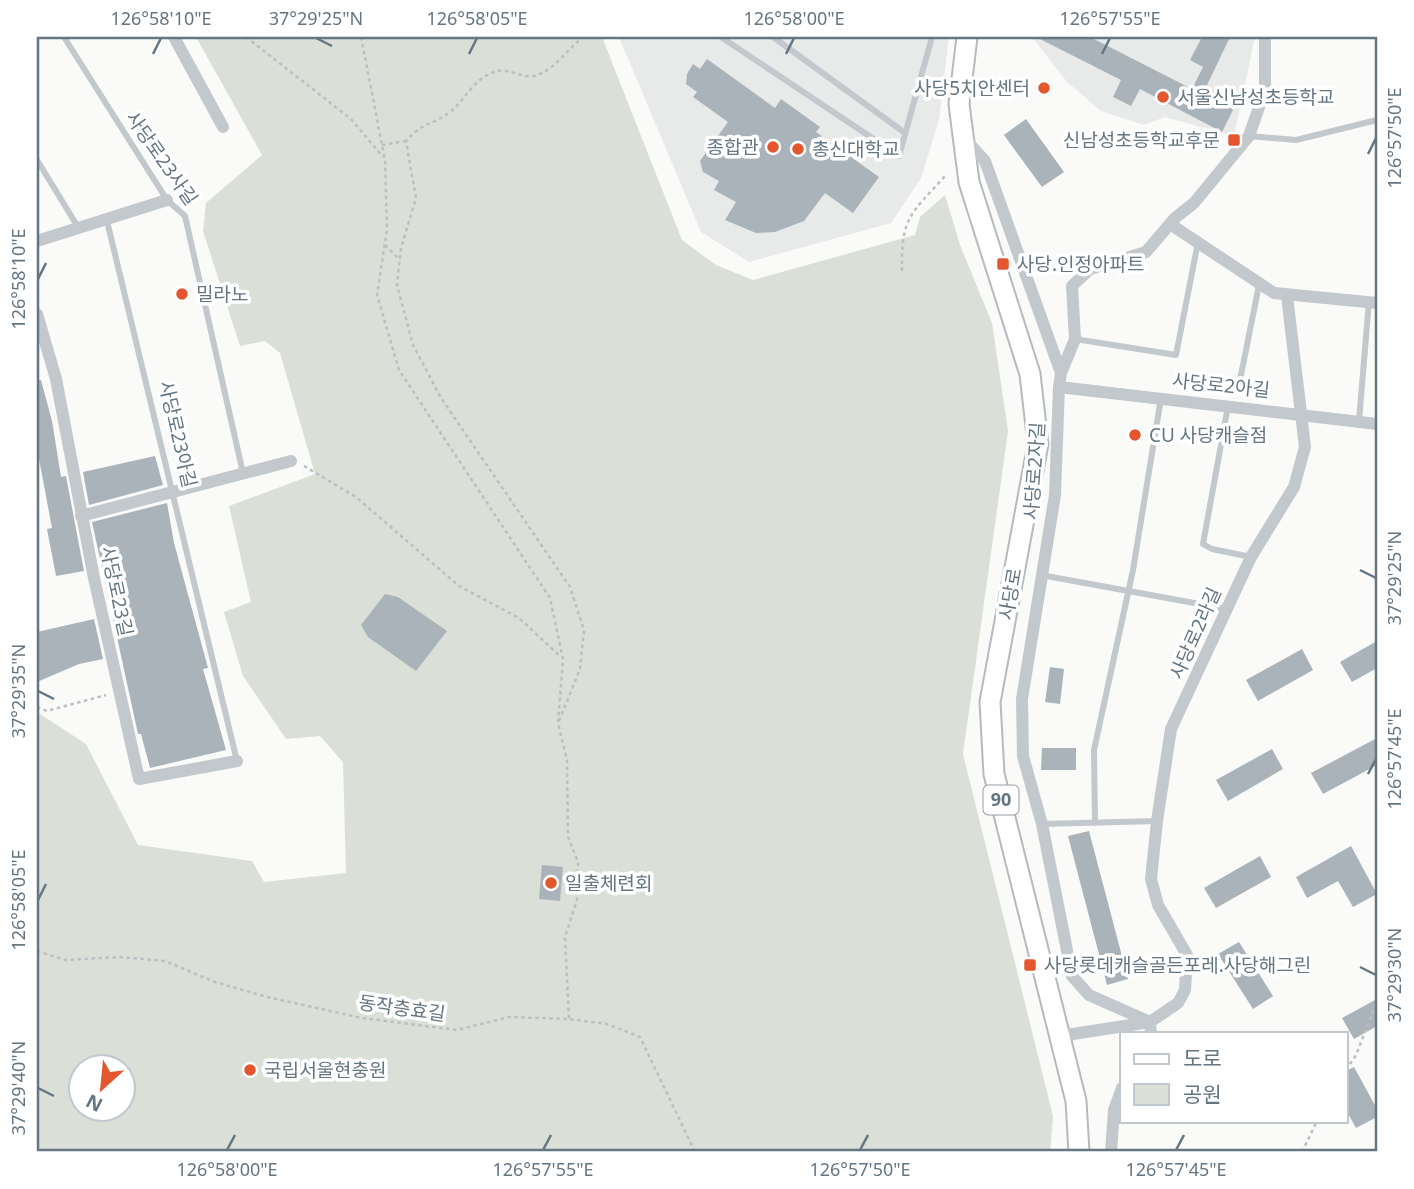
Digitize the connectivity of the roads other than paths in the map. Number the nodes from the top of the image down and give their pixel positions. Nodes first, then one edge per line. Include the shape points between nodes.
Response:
1 (64, 37) edge
2 (174, 37) edge
3 (721, 37) edge
4 (774, 37) edge
5 (932, 37) edge
6 (967, 37) edge
7 (1265, 37) edge
8 (1377, 120) edge
9 (223, 127) dead end
10 (905, 133) junction
11 (1249, 136) junction
12 (963, 137) junction
13 (37, 160) edge
14 (167, 200) junction
15 (107, 221) junction
16 (1170, 224) junction
17 (78, 227) junction
18 (37, 241) edge
19 (1198, 243) junction
20 (1259, 283) junction
21 (1287, 296) junction
22 (1373, 302) edge
23 (37, 314) edge
24 (1075, 339) junction
25 (1061, 373) junction
26 (1240, 380) dead end
27 (1059, 387) junction
28 (1161, 398) junction
29 (1228, 405) junction
30 (1303, 414) junction
31 (1359, 421) junction
32 (1377, 424) edge
33 (291, 461) road end
34 (243, 473) junction
35 (171, 492) junction
36 (81, 516) junction
37 (1251, 557) junction
38 (1041, 575) junction
39 (1128, 591) junction
40 (1227, 609) junction
41 (237, 761) joint
42 (1157, 821) junction
43 (1095, 823) junction
44 (1042, 824) junction
45 (1151, 1028) edge
46 (1060, 1036) junction
47 (1120, 1094) edge
48 (1079, 1152) edge
49 (1111, 1152) edge

1 - 14 lane, 사당로23사길
2 - 9 street
3 - 10 lane via 894,154 902,153
4 - 10 lane
5 - 10 lane
6 - 12 main road, 사당로 / 90 via 959,104
7 - 11 street, 사당로2자길 via 1265,90
8 - 11 lane via 1296,140
11 - 16 street, 사당로2자길 via 1194,203
12 - 25 street via 985,161
12 - 46 main road, 사당로 / 90 via 989,253 1030,374 1038,444 990,702 989,733 994,774
13 - 17 lane
14 - 15 street
14 - 34 lane, 사당로23사길 via 185,216
15 - 17 street
15 - 35 lane, 사당로23아길
16 - 19 street
16 - 24 street, 사당로2자길 via 1146,252 1080,276 1072,286
17 - 18 street
19 - 20 street
19 - 24 lane via 1176,355
20 - 21 street
20 - 26 lane
21 - 22 street
21 - 30 street, 사당로2라길
22 - 31 lane
23 - 36 street, 사당로23길 via 56,379
24 - 25 street, 사당로2자길
25 - 27 street, 사당로2자길
27 - 28 street, 사당로2아길
27 - 38 street, 사당로2자길 via 1055,495
28 - 29 street, 사당로2아길
28 - 39 lane
29 - 30 street, 사당로2아길
29 - 37 lane via 1203,544
30 - 31 street, 사당로2아길
30 - 37 street, 사당로2라길 via 1305,447 1294,487
31 - 32 street, 사당로2아길
33 - 34 street
34 - 35 street
35 - 36 street
35 - 41 lane, 사당로23아길
36 - 41 street, 사당로23길 via 139,779
37 - 40 street, 사당로2라길
38 - 39 lane
38 - 44 street, 사당로2자길 via 1020,722 1023,756
39 - 40 lane
39 - 43 lane via 1094,750
40 - 42 street, 사당로2라길 via 1171,729
42 - 43 lane
42 - 45 street, 사당로2라길 via 1151,879 1158,905 1187,955 1188,969 1178,1003
43 - 44 lane
44 - 45 street, 사당로2자길 via 1072,976 1089,995
45 - 46 street
46 - 48 main road, 사당로 / 90 via 1076,1101
47 - 49 street

